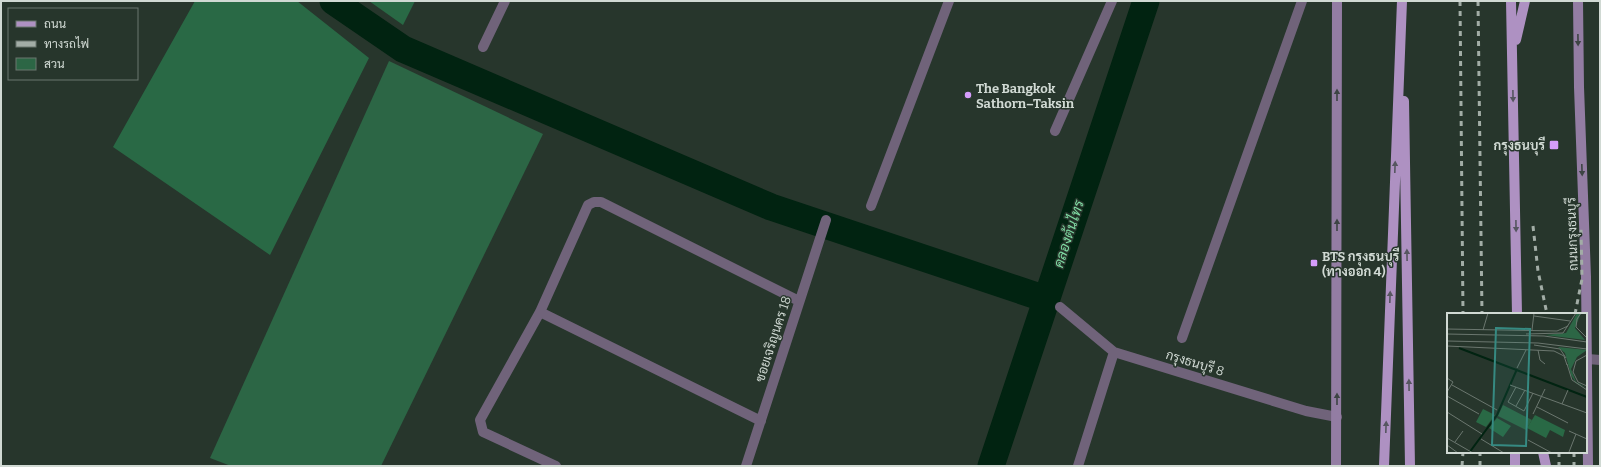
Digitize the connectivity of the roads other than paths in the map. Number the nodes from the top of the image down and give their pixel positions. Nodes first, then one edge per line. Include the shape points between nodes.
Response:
1 (505, 1) edge
2 (949, 1) edge
3 (1112, 1) edge
4 (1302, 1) edge
5 (1337, 1) edge
6 (1402, 1) edge
7 (1511, 1) edge
8 (1525, 1) edge
9 (1578, 1) edge
10 (483, 47) dead end
11 (1512, 57) junction
12 (1055, 131) dead end
13 (871, 206) dead end
14 (826, 220) dead end
15 (1517, 274) junction
16 (799, 301) junction
17 (1060, 307) dead end
18 (540, 312) junction
19 (1517, 313) edge
20 (1523, 313) edge
21 (1587, 313) edge
22 (1587, 323) edge
23 (1182, 338) dead end
24 (1114, 352) junction
25 (1588, 359) junction
26 (1600, 360) edge
27 (1337, 417) junction
28 (761, 420) junction
29 (1515, 453) edge
30 (1544, 453) edge
31 (556, 466) edge
32 (746, 466) edge
33 (1078, 466) edge
34 (1336, 466) edge
35 (1384, 466) edge
36 (1410, 466) edge
37 (1515, 466) edge
38 (1546, 466) edge
39 (1588, 466) edge

1 - 10 street
2 - 13 street
3 - 12 street
4 - 23 street
27 -> 5 main road
35 -> 6 main road
36 -> 6 main road
7 - 11 main road
8 - 11 main road
9 -> 21 main road, ถนนกรุงธนบุรี
11 -> 15 main road
14 - 16 street, ซอยเจริญนคร 18
15 - 19 main road
15 - 20 main road
16 - 18 street via 601,202 594,202 588,205
16 - 28 street, ซอยเจริญนคร 18
17 - 24 street, กรุงธนบุรี 8
18 - 28 street
18 - 31 street via 480,420 483,432
22 -> 25 main road, ถนนกรุงธนบุรี
24 - 27 street, กรุงธนบุรี 8 via 1306,411
24 - 33 street
25 - 26 street
25 - 39 main road, ถนนกรุงธนบุรี
27 - 34 main road
28 - 32 street, ซอยเจริญนคร 18
29 - 37 main road
30 - 38 main road

